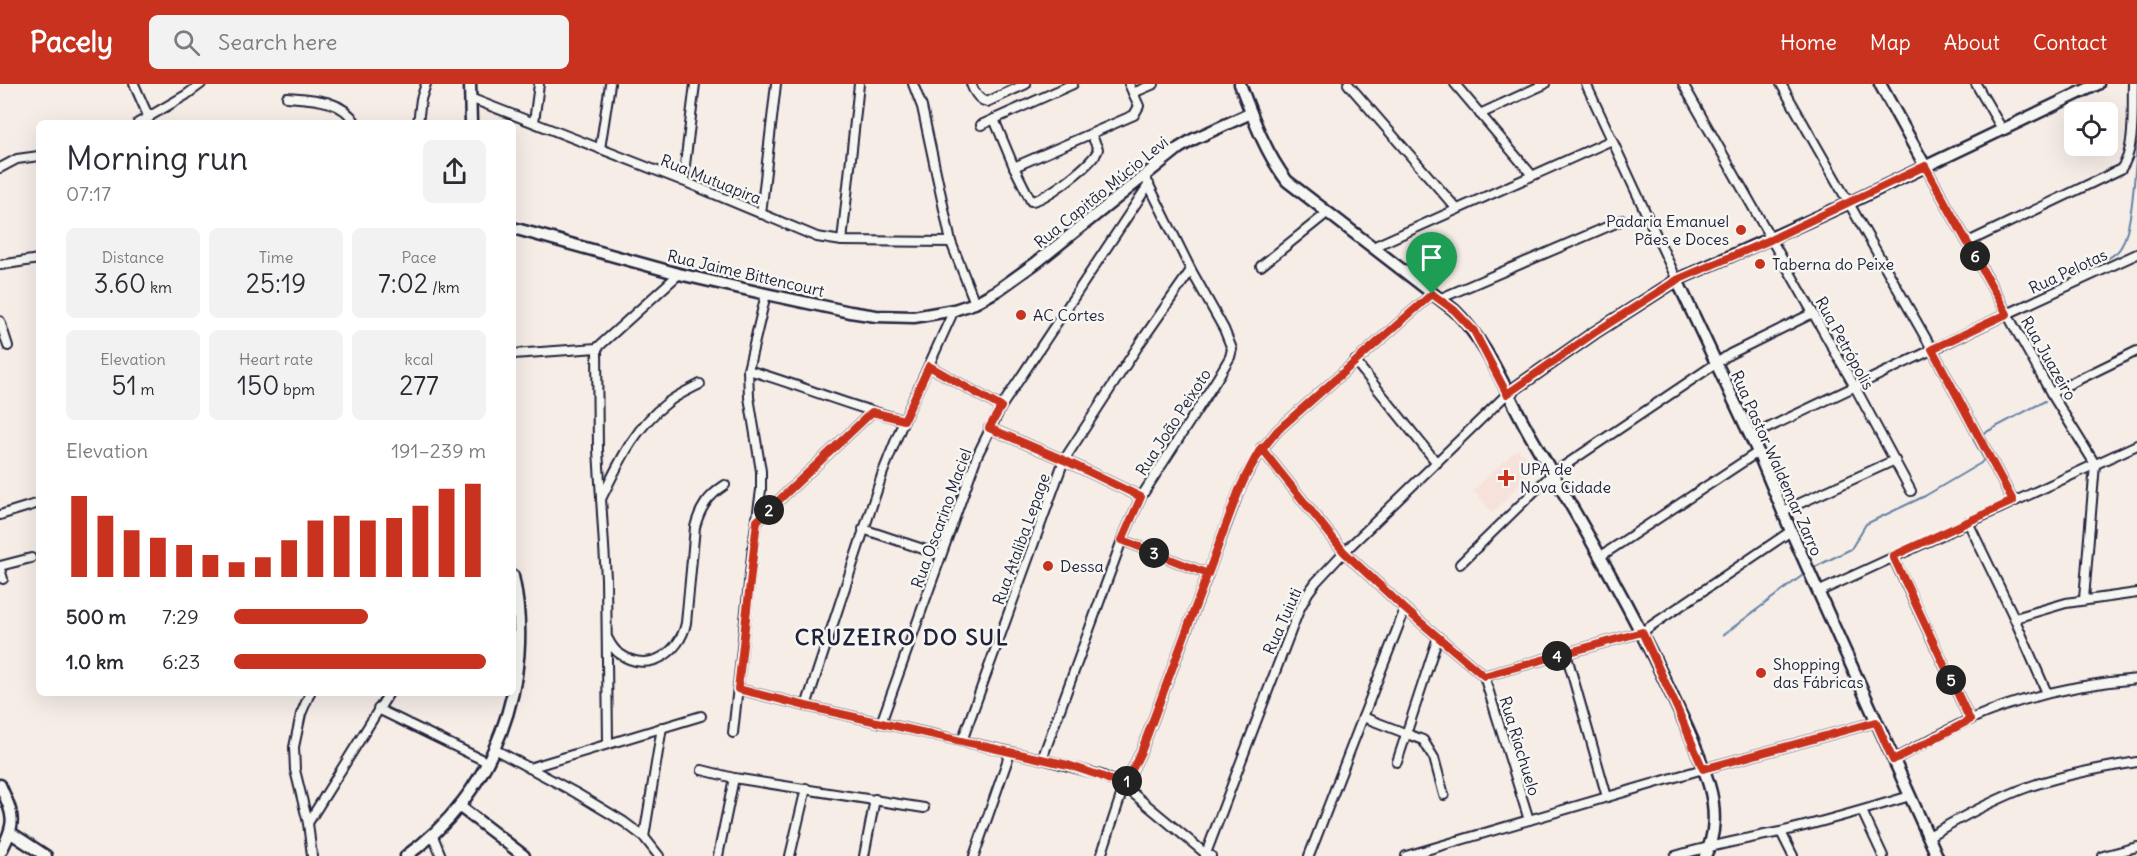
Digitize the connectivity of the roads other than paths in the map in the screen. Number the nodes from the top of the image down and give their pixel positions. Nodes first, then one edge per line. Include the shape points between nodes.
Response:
1 (134, 84) edge
2 (201, 84) edge
3 (426, 84) edge
4 (471, 84) edge
5 (539, 84) edge
6 (610, 84) edge
7 (695, 84) edge
8 (776, 84) edge
9 (859, 84) edge
10 (913, 84) edge
11 (971, 84) edge
12 (1026, 84) edge
13 (1073, 84) edge
14 (1129, 84) edge
15 (1154, 84) edge
16 (1240, 84) edge
17 (1348, 84) edge
18 (1455, 84) edge
19 (1545, 84) edge
20 (1586, 84) edge
21 (1683, 84) edge
22 (1781, 84) edge
23 (1880, 84) edge
24 (1976, 84) edge
25 (2098, 84) edge
26 (2133, 84) edge
27 (1535, 86) edge
28 (2075, 89) edge
29 (1133, 93) junction
30 (287, 97) dead end
31 (470, 98) junction
32 (1251, 113) junction
33 (1480, 114) junction
34 (149, 118) junction
35 (994, 119) junction
36 (145, 120) edge
37 (354, 120) edge
38 (418, 120) edge
39 (471, 120) edge
40 (534, 122) junction
41 (981, 125) dead end
42 (2002, 129) junction
43 (1091, 134) junction
44 (1611, 140) junction
45 (600, 149) junction
46 (36, 156) edge
47 (1925, 166) junction
48 (1014, 167) junction
49 (0, 168) edge
50 (1531, 174) junction
51 (1147, 180) junction
52 (682, 181) junction
53 (1849, 203) junction
54 (1456, 208) junction
55 (1327, 213) junction
56 (761, 214) junction
57 (1623, 220) dead end
58 (516, 229) edge
59 (1770, 240) junction
60 (842, 241) junction
61 (951, 242) junction
62 (1968, 242) junction
63 (1373, 247) junction
64 (2137, 254) edge
65 (36, 259) edge
66 (0, 265) edge
67 (1262, 266) dead end
68 (1191, 270) junction
69 (679, 274) junction
70 (1677, 280) junction
71 (766, 294) junction
72 (1435, 296) junction
73 (975, 303) junction
74 (954, 310) junction
75 (1813, 313) junction
76 (2007, 314) junction
77 (0, 321) edge
78 (8, 346) dead end
79 (597, 348) junction
80 (1932, 349) junction
81 (2137, 351) edge
82 (516, 354) edge
83 (1355, 361) junction
84 (1715, 364) junction
85 (929, 366) junction
86 (748, 370) junction
87 (700, 384) dead end
88 (1855, 387) junction
89 (2051, 393) junction
90 (1507, 394) junction
91 (1001, 407) junction
92 (872, 412) junction
93 (904, 420) junction
94 (989, 428) junction
95 (1751, 436) junction
96 (2137, 445) edge
97 (1261, 448) junction
98 (1758, 452) junction
99 (1064, 460) junction
100 (1895, 460) junction
101 (1437, 463) junction
102 (2095, 464) junction
103 (1552, 474) junction
104 (725, 485) dead end
105 (1911, 491) dead end
106 (1141, 497) junction
107 (601, 500) junction
108 (2013, 501) junction
109 (36, 504) edge
110 (1783, 511) junction
111 (0, 515) edge
112 (757, 521) junction
113 (1968, 522) junction
114 (863, 529) junction
115 (1791, 531) junction
116 (1122, 540) junction
117 (1344, 552) junction
118 (941, 555) junction
119 (1601, 556) junction
120 (1893, 556) junction
121 (31, 558) dead end
122 (1460, 564) dead end
123 (0, 568) edge
124 (1208, 574) junction
125 (3, 579) dead end
126 (1818, 592) junction
127 (2137, 593) edge
128 (516, 595) edge
129 (2084, 599) junction
130 (1405, 609) junction
131 (2015, 618) junction
132 (1642, 632) junction
133 (1438, 637) junction
134 (607, 638) junction
135 (1566, 654) junction
136 (516, 673) edge
137 (1484, 676) junction
138 (2137, 679) edge
139 (738, 689) junction
140 (2048, 693) junction
141 (309, 696) edge
142 (387, 696) edge
143 (512, 696) edge
144 (806, 706) junction
145 (378, 709) junction
146 (701, 716) dead end
147 (1364, 717) junction
148 (1970, 720) junction
149 (1876, 722) junction
150 (881, 723) junction
151 (662, 727) junction
152 (733, 734) dead end
153 (1406, 734) junction
154 (962, 741) junction
155 (608, 742) junction
156 (494, 749) junction
157 (1010, 753) junction
158 (1042, 759) junction
159 (1893, 760) junction
160 (487, 762) junction
161 (1397, 762) dead end
162 (2137, 762) edge
163 (529, 768) junction
164 (1703, 769) junction
165 (702, 770) dead end
166 (734, 778) junction
167 (0, 785) edge
168 (1124, 786) junction
169 (807, 788) junction
170 (1444, 795) dead end
171 (1910, 796) junction
172 (1607, 797) junction
173 (875, 799) junction
174 (459, 806) junction
175 (924, 808) dead end
176 (1862, 811) junction
177 (1529, 820) junction
178 (308, 823) junction
179 (1780, 832) junction
180 (10, 833) junction
181 (433, 836) junction
182 (1929, 836) junction
183 (644, 837) junction
184 (1711, 846) junction
185 (1437, 847) junction
186 (2137, 847) edge
187 (0, 853) edge
188 (1207, 855) edge
189 (46, 856) edge
190 (312, 856) edge
191 (406, 856) edge
192 (441, 856) edge
193 (524, 856) edge
194 (659, 856) edge
195 (718, 856) edge
196 (790, 856) edge
197 (864, 856) edge
198 (974, 856) edge
199 (1101, 856) edge
200 (1309, 856) edge
201 (1406, 856) edge
202 (1439, 856) edge
203 (1675, 856) edge
204 (1705, 856) edge
205 (1792, 856) edge
206 (1883, 856) edge
207 (1937, 856) edge
208 (2103, 856) edge

1 - 34 street
2 - 34 street
3 - 38 street
4 - 31 street
5 - 40 street
6 - 45 street
7 - 52 street
8 - 56 street
9 - 60 street
10 - 61 street via 922,107
11 - 12 street via 978,98 987,102
13 - 35 street
14 - 29 street
15 - 29 street
16 - 32 street
17 - 54 street
18 - 33 street
19 - 27 street
20 - 44 street, Rua Pastor Waldemar Zarro
21 - 59 street, Rua Petrópolis
22 - 53 street
23 - 47 street, Rua Juazeiro
24 - 42 street
25 - 28 street
26 - 62 street via 2126,163 2114,174
27 - 33 street
28 - 42 street
29 - 43 street via 1139,106 1134,115
30 - 37 street via 337,105
31 - 39 street
31 - 40 street, Rua Mutuapira
32 - 51 street, Rua Capitão Múcio Levi via 1194,139
32 - 55 street via 1283,176
33 - 50 street
34 - 36 street
35 - 41 street
35 - 48 street
40 - 45 street, Rua Mutuapira
42 - 47 street
43 - 48 street
43 - 48 street via 1097,155 1038,200 1029,199
44 - 50 street
44 - 70 street, Rua Pastor Waldemar Zarro
45 - 52 street, Rua Mutuapira
46 - 49 street via 17,159
47 - 53 street
47 - 62 street, Rua Juazeiro
50 - 54 street
51 - 68 street, Rua João Peixoto
51 - 73 street, Rua Capitão Múcio Levi via 998,291
51 - 91 street, Rua Oscarino Maciel
52 - 56 street, Rua Mutuapira
53 - 59 street
53 - 80 street
54 - 63 street
55 - 63 street
55 - 67 street
56 - 60 street, Rua Mutuapira via 817,237
57 - 72 street
58 - 69 street, Rua Jaime Bittencourt
59 - 70 street
59 - 75 street, Rua Petrópolis
60 - 61 street, Rua Mutuapira
61 - 73 street
62 - 76 street, Rua Juazeiro
63 - 72 street
64 - 76 street, Rua Pelotas
65 - 66 street
68 - 99 street, Rua Ataliba Lepage
68 - 106 street, Rua João Peixoto via 1232,349
69 - 71 street, Rua Jaime Bittencourt
69 - 79 street
70 - 84 street, Rua Pastor Waldemar Zarro
70 - 90 street
71 - 74 street, Rua Jaime Bittencourt via 876,316 914,317
71 - 86 street
72 - 83 street
72 - 90 street via 1474,331
73 - 74 street, Rua Jaime Bittencourt
74 - 85 street
75 - 84 street
75 - 88 street, Rua Petrópolis
76 - 80 street, Rua Pelotas
76 - 89 street, Rua Juazeiro
77 - 78 street
79 - 82 street
79 - 107 street
80 - 88 street, Rua Pelotas
80 - 108 street
81 - 89 street
83 - 97 street
83 - 101 street
84 - 95 street, Rua Pastor Waldemar Zarro
84 - 103 street
85 - 91 street
85 - 93 street
86 - 92 street
86 - 112 street via 761,471
87 - 107 street via 669,401 636,432
88 - 95 street, Rua Pelotas
88 - 100 street, Rua Petrópolis
89 - 102 street, Rua Juazeiro
90 - 101 street, Rua Tuiuti
90 - 103 street
91 - 94 street, Rua Oscarino Maciel
92 - 93 street
92 - 112 street
93 - 114 street
94 - 99 street
94 - 118 street, Rua Oscarino Maciel
95 - 98 street, Rua Pastor Waldemar Zarro
96 - 102 street
97 - 117 street
97 - 124 street via 1239,490
98 - 110 street, Rua Pastor Waldemar Zarro
98 - 119 street
99 - 106 street
99 - 154 street, Rua Ataliba Lepage
100 - 105 street, Rua Petrópolis
100 - 110 street
101 - 117 street, Rua Tuiuti
102 - 108 street
102 - 129 street
103 - 119 street
103 - 122 street
104 - 134 street via 709,498 699,514 686,623 678,645 659,660 642,662 617,653
106 - 116 street, Rua João Peixoto
107 - 134 street
108 - 113 street
109 - 111 street
110 - 115 street, Rua Pastor Waldemar Zarro
112 - 139 street
113 - 120 street
113 - 131 street
114 - 118 street
114 - 144 street
115 - 126 street, Rua Pastor Waldemar Zarro
115 - 132 street
116 - 124 street
116 - 158 street, Rua João Peixoto
117 - 130 street
117 - 188 street, Rua Tuiuti via 1316,582 1299,610
118 - 150 street, Rua Oscarino Maciel
119 - 132 street
120 - 126 street
120 - 148 street
121 - 123 street
123 - 125 street
124 - 168 street via 1141,752
126 - 149 street, Rua Pastor Waldemar Zarro
127 - 129 street
128 - 136 street
129 - 131 street
130 - 133 street
130 - 147 street
131 - 140 street
132 - 135 street
132 - 164 street
133 - 137 street
133 - 153 street
134 - 155 street
135 - 137 street
135 - 172 street
137 - 177 street, Rua Riachuelo
138 - 140 street
139 - 144 street
139 - 152 street
140 - 148 street
141 - 178 street via 294,747
142 - 145 street
143 - 156 street via 507,720
144 - 150 street
145 - 160 street
145 - 178 street
146 - 151 street
147 - 153 street
147 - 200 street
148 - 159 street
149 - 159 street, Rua Pastor Waldemar Zarro
149 - 164 street
150 - 154 street
151 - 155 street
151 - 183 street
153 - 161 street
153 - 170 street via 1423,741 1430,749
154 - 157 street
155 - 163 street
156 - 160 street
156 - 163 street
157 - 158 street
157 - 198 street
158 - 168 street
159 - 171 street, Rua Pastor Waldemar Zarro
160 - 174 street
162 - 182 street via 2097,768 2022,789
163 - 183 street
164 - 172 street
164 - 184 street via 1713,803
165 - 166 street
166 - 169 street
166 - 195 street
167 - 180 street via 12,814
168 - 188 street
168 - 199 street
169 - 173 street
169 - 196 street
171 - 176 street
171 - 182 street, Rua Pastor Waldemar Zarro
172 - 177 street
173 - 175 street
173 - 197 street
174 - 181 street
174 - 193 street
176 - 179 street
176 - 206 street
177 - 185 street
178 - 190 street
179 - 184 street
179 - 205 street
180 - 187 street
180 - 189 street
181 - 191 street
181 - 192 street
182 - 207 street, Rua Pastor Waldemar Zarro
183 - 194 street
184 - 203 street
184 - 204 street
185 - 201 street
185 - 202 street
186 - 208 street

